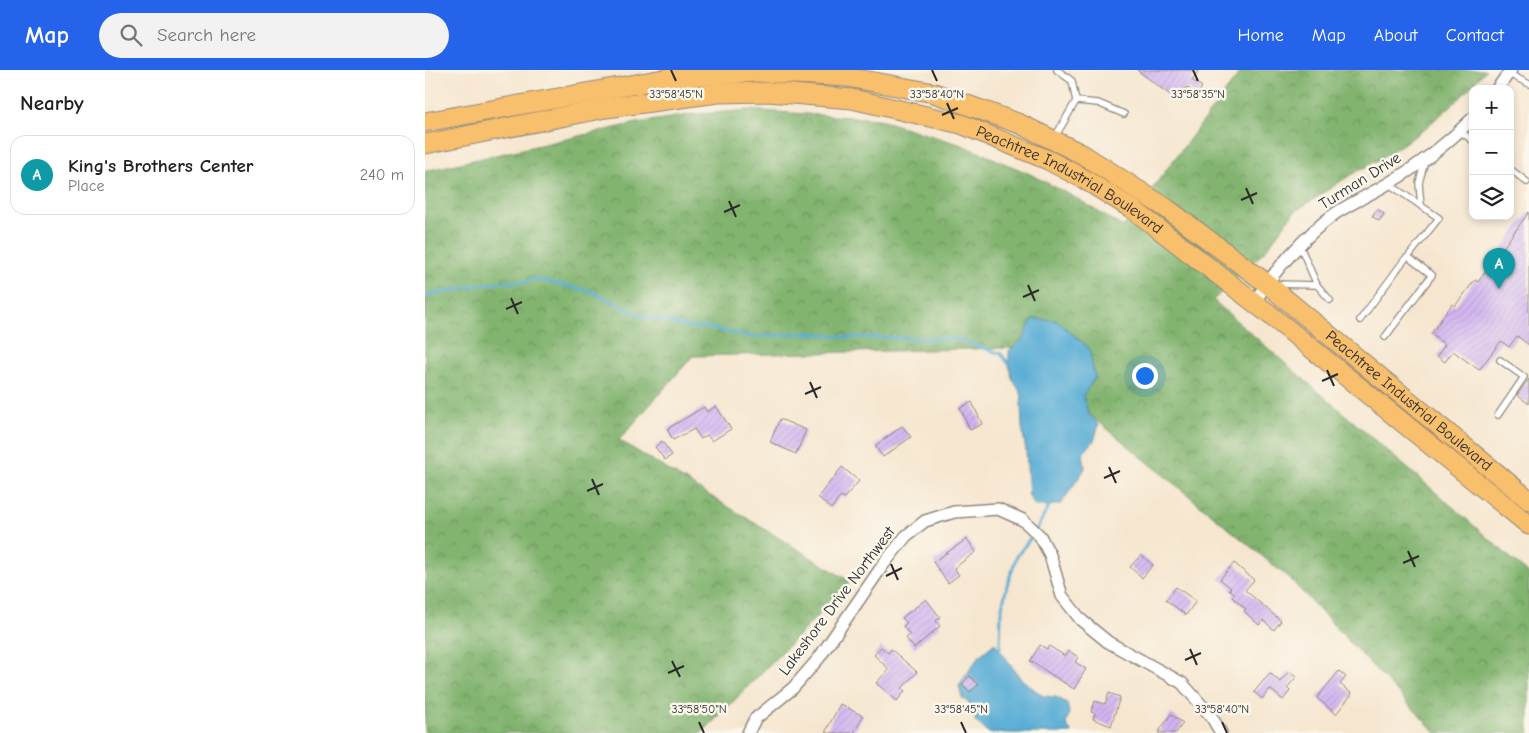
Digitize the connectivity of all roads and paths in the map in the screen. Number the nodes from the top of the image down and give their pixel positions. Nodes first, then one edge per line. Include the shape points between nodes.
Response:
1 (1057, 70) edge
2 (1070, 70) edge
3 (1510, 72) edge
4 (1066, 76) junction
5 (1529, 84) edge
6 (1500, 85) edge
7 (1075, 101) junction
8 (1124, 114) dead end
9 (425, 122) edge
10 (1469, 122) edge
11 (1460, 131) junction
12 (1469, 138) edge
13 (1054, 140) junction
14 (425, 144) edge
15 (1426, 160) junction
16 (1514, 172) edge
17 (1527, 182) dead end
18 (1389, 184) junction
19 (1421, 206) junction
20 (1300, 246) junction
21 (1408, 257) junction
22 (1266, 283) junction
23 (1317, 285) junction
24 (1330, 300) dead end
25 (1254, 303) junction
26 (1360, 320) dead end
27 (1385, 337) dead end
28 (1500, 360) dead end
29 (1499, 415) dead end
30 (1529, 500) edge
31 (1529, 525) edge
32 (748, 733) edge
33 (1221, 733) edge

1 - 4 lane
2 - 4 lane
3 - 5 lane
3 - 6 street
4 - 7 lane via 1073,81
7 - 8 lane via 1098,103
7 - 13 lane
9 - 13 highway, Peachtree Industrial Boulevard via 669,78 757,72 847,77 934,93
10 - 11 street, Turman Drive
11 - 12 lane
11 - 15 street, Turman Drive
13 - 22 highway, Peachtree Industrial Boulevard via 1082,154 1166,208
14 - 25 highway, Peachtree Industrial Boulevard via 606,108 718,93 768,92 852,99 961,124 1048,160 1135,210
15 - 18 street, Turman Drive
15 - 19 lane via 1419,183
16 - 17 lane
18 - 19 lane
18 - 20 street, Turman Drive via 1337,213
19 - 21 lane via 1439,218
20 - 22 street, Turman Drive
20 - 23 lane
21 - 26 lane
21 - 27 lane via 1432,275
22 - 23 lane
22 - 25 street, Turman Drive
22 - 30 highway, Peachtree Industrial Boulevard
23 - 24 lane
25 - 31 highway, Peachtree Industrial Boulevard
28 - 29 lane via 1524,377
32 - 33 street, Lakeshore Drive Northwest via 755,719 793,688 819,658 905,536 925,521 954,512 998,509 1023,520 1040,536 1050,555 1062,596 1081,620 1108,642 1182,683 1211,716

